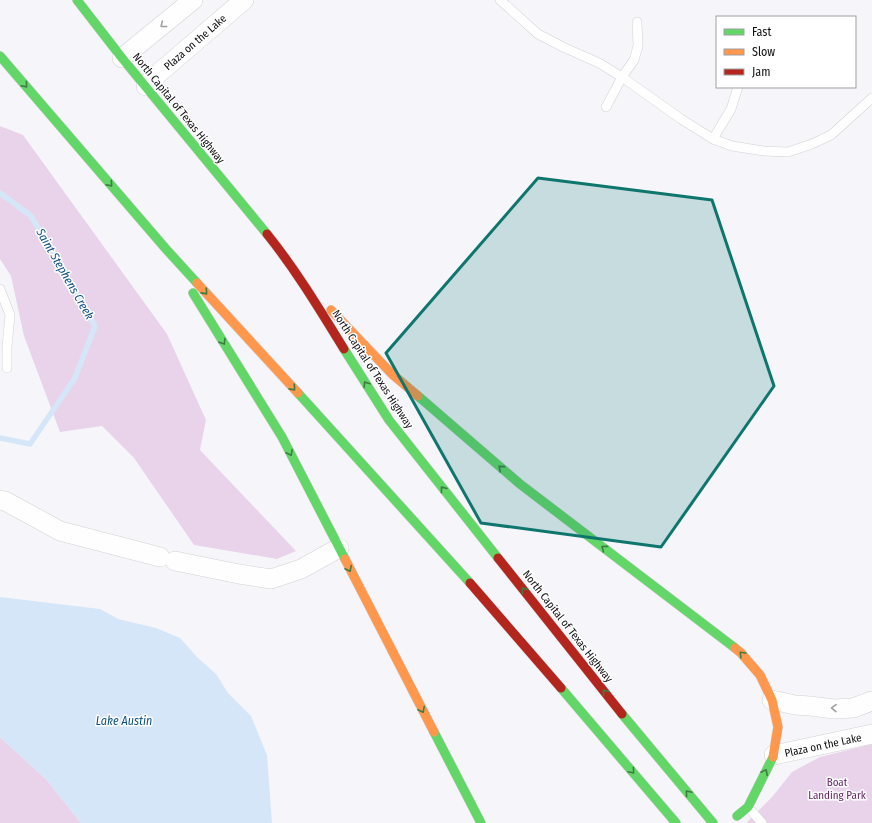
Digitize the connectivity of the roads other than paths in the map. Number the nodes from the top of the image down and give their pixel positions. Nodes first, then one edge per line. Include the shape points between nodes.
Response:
1 (77, 0) edge
2 (193, 0) edge
3 (244, 0) edge
4 (500, 0) edge
5 (638, 22) dead end
6 (0, 56) edge
7 (122, 58) junction
8 (622, 78) junction
9 (146, 86) junction
10 (738, 88) edge
11 (872, 98) edge
12 (606, 106) dead end
13 (714, 139) junction
14 (166, 249) junction
15 (298, 276) junction
16 (0, 289) edge
17 (7, 368) dead end
18 (0, 500) edge
19 (339, 548) junction
20 (772, 700) junction
21 (872, 701) edge
22 (872, 734) edge
23 (774, 755) junction
24 (748, 806) junction
25 (737, 816) dead end
26 (481, 823) edge
27 (676, 823) edge
28 (713, 823) edge
29 (762, 823) edge

1 - 7 highway, North Capital of Texas Highway
2 -> 7 street
3 - 9 street, Plaza on the Lake
4 - 8 lane via 538,34 599,63
5 - 8 lane via 638,46 634,60
6 -> 14 highway
7 - 9 highway, North Capital of Texas Highway
8 - 12 lane
8 - 13 lane via 681,120
9 - 15 highway, North Capital of Texas Highway via 276,245
10 - 13 lane via 731,109
11 - 13 lane via 831,135 788,152 732,146
14 -> 19 highway via 282,437
14 -> 27 highway via 461,572
20 -> 15 highway via 760,675 741,653 520,484 392,374
28 -> 15 highway, North Capital of Texas Highway via 629,723 389,420
16 - 17 lane via 10,315
18 - 19 street via 60,531 168,559 271,579 301,569
19 -> 26 highway
21 -> 20 street via 853,708 834,708 795,705
20 - 23 highway via 778,727
22 - 23 street, Plaza on the Lake
24 -> 23 highway
24 - 25 highway
24 - 29 lane

